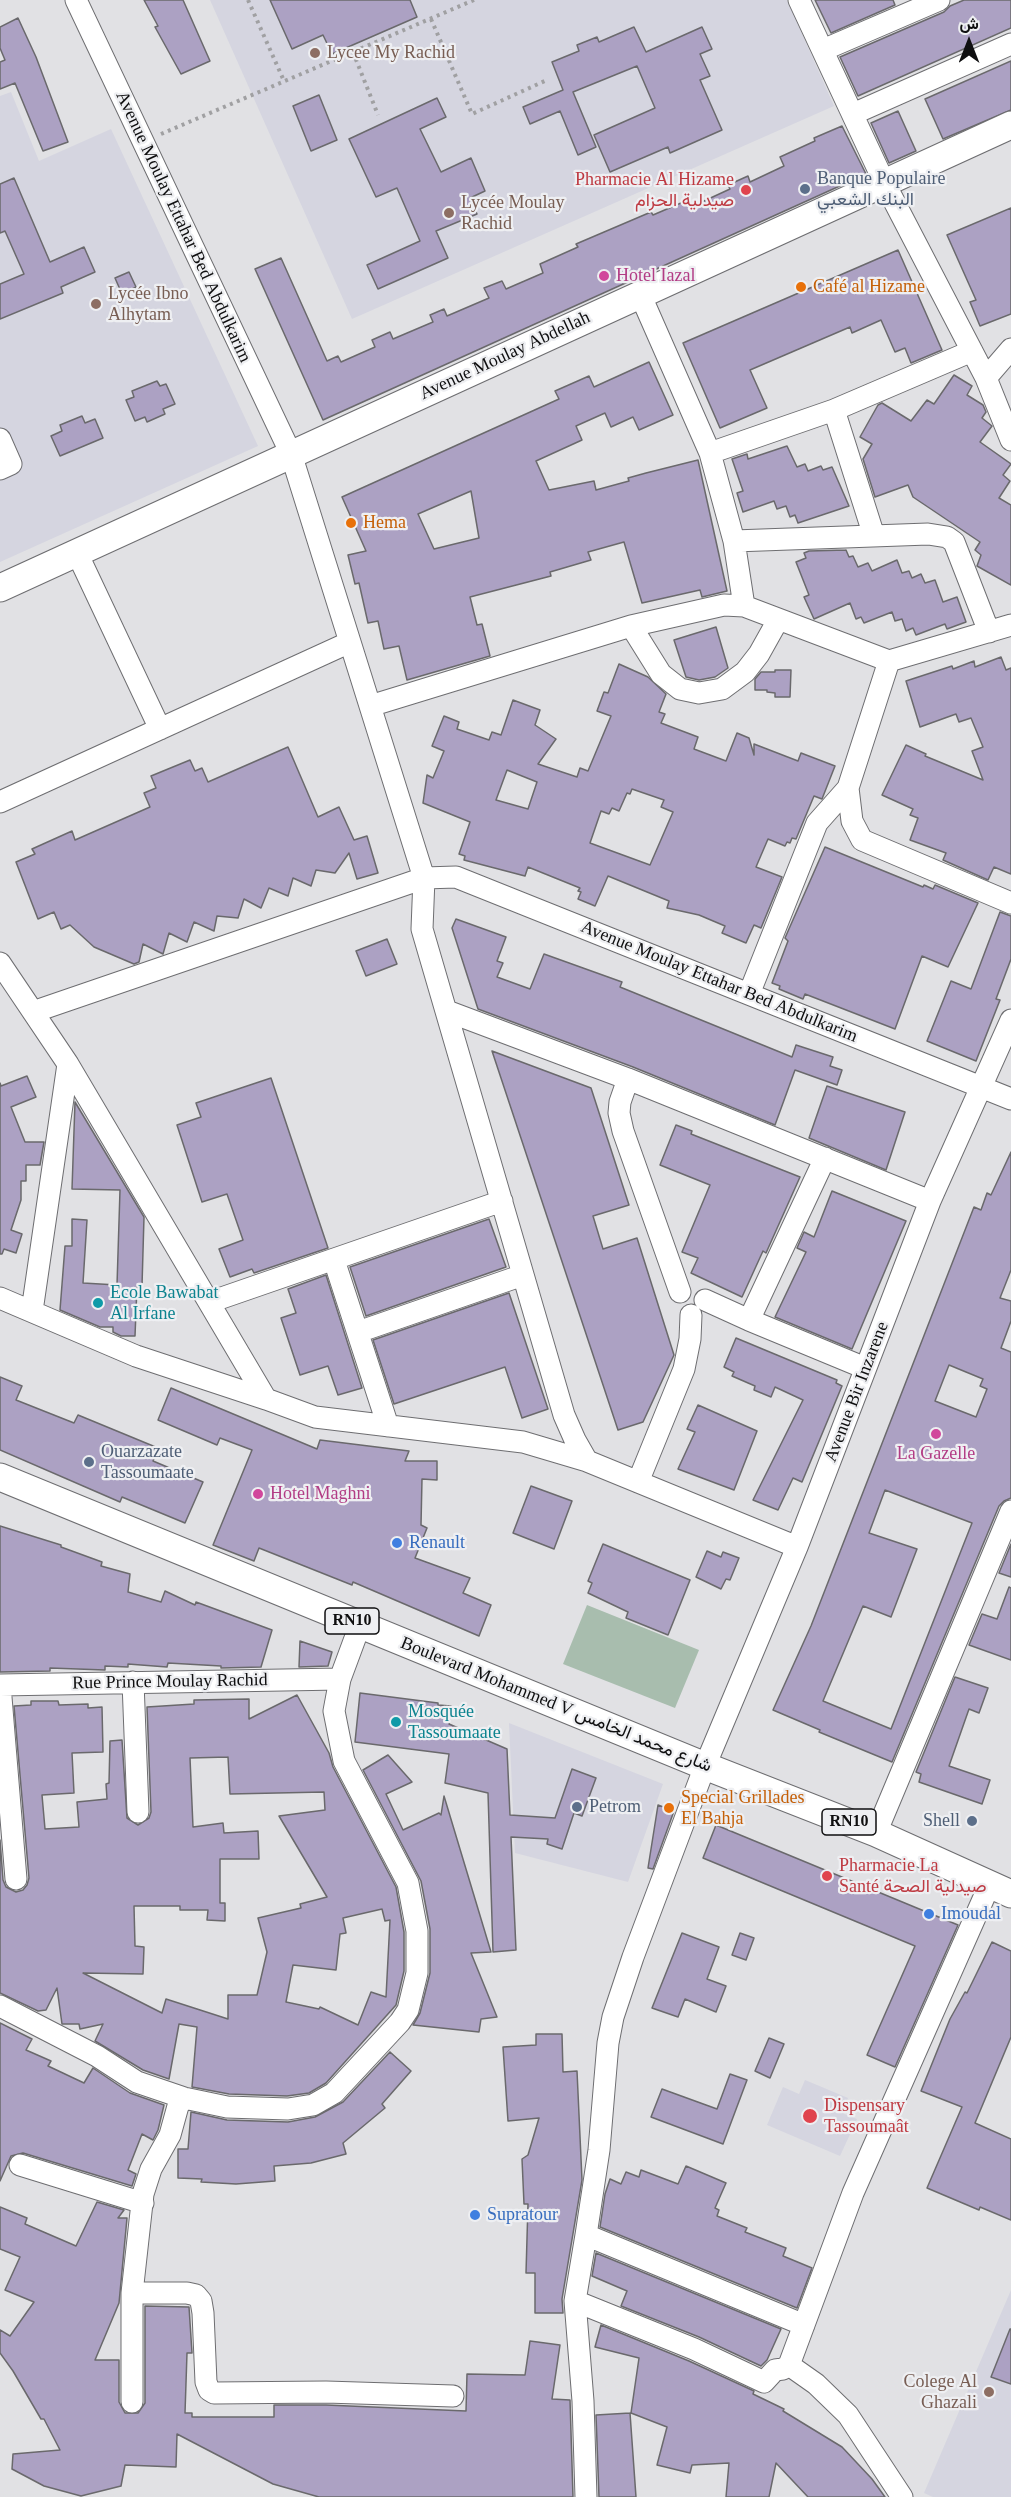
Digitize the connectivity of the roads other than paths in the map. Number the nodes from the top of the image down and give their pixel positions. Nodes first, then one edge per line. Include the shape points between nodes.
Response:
1 (76, 0) edge
2 (799, 0) edge
3 (939, 0) edge
4 (1011, 44) edge
5 (823, 50) junction
6 (853, 114) junction
7 (1011, 125) edge
8 (884, 182) junction
9 (640, 294) junction
10 (1011, 349) edge
11 (972, 351) junction
12 (986, 378) junction
13 (834, 410) junction
14 (0, 439) edge
15 (1011, 440) edge
16 (710, 453) junction
17 (291, 454) junction
18 (0, 469) edge
19 (874, 536) junction
20 (734, 541) junction
21 (77, 553) junction
22 (0, 588) edge
23 (744, 606) junction
24 (778, 620) junction
25 (1011, 625) edge
26 (631, 626) junction
27 (989, 632) junction
28 (350, 642) junction
29 (889, 661) junction
30 (370, 706) junction
31 (160, 729) junction
32 (848, 788) junction
33 (0, 802) edge
34 (424, 878) junction
35 (1011, 903) edge
36 (0, 963) edge
37 (749, 994) junction
38 (447, 1011) junction
39 (33, 1012) junction
40 (1011, 1020) edge
41 (68, 1064) junction
42 (628, 1079) junction
43 (982, 1087) junction
44 (1011, 1099) edge
45 (825, 1158) junction
46 (502, 1201) junction
47 (930, 1201) junction
48 (334, 1260) junction
49 (524, 1275) junction
50 (0, 1298) edge
51 (210, 1302) junction
52 (698, 1308) junction
53 (32, 1311) junction
54 (749, 1320) junction
55 (358, 1332) junction
56 (866, 1368) junction
57 (266, 1399) junction
58 (388, 1426) junction
59 (587, 1461) junction
60 (0, 1477) edge
61 (638, 1482) junction
62 (1011, 1510) edge
63 (797, 1547) junction
64 (360, 1625) junction
65 (340, 1679) junction
66 (133, 1682) junction
67 (0, 1685) edge
68 (705, 1766) junction
69 (138, 1812) dead end
70 (876, 1833) junction
71 (16, 1878) dead end
72 (1000, 1890) edge
73 (0, 2006) edge
74 (184, 2098) junction
75 (20, 2165) dead end
76 (143, 2203) junction
77 (586, 2235) junction
78 (132, 2293) junction
79 (575, 2301) junction
80 (804, 2325) junction
81 (789, 2365) junction
82 (453, 2396) dead end
83 (132, 2402) dead end
84 (586, 2497) edge
85 (902, 2497) edge

1 - 17 street, Avenue Moulay Ettahar Bed Abdulkarim
2 - 5 street
3 - 5 street
4 - 6 street
5 - 6 street
6 - 8 street
7 - 8 main road, Avenue Moulay Abdellah
8 - 9 main road, Avenue Moulay Abdellah
8 - 11 street
9 - 16 street
9 - 17 main road, Avenue Moulay Abdellah
10 - 12 street
11 - 12 street
11 - 13 street
12 - 15 street
13 - 16 street
13 - 19 street
14 - 18 street via 11,464
16 - 20 street
17 - 21 main road, Avenue Moulay Abdellah
17 - 28 street, Avenue Moulay Ettahar Bed Abdulkarim
19 - 20 street
19 - 27 street via 928,534 954,542
20 - 23 street
21 - 22 main road, Avenue Moulay Abdellah
21 - 31 street
23 - 24 street
23 - 26 street via 715,606
24 - 26 street via 746,672 722,689 699,693 680,690 661,674
24 - 29 street
25 - 27 street
26 - 30 street
27 - 29 street
28 - 30 street, Avenue Moulay Ettahar Bed Abdulkarim
28 - 31 street
29 - 32 street
30 - 34 street, Avenue Moulay Ettahar Bed Abdulkarim
31 - 33 street
32 - 35 street via 852,821 862,840
32 - 37 street via 817,823
34 - 37 street, Avenue Moulay Ettahar Bed Abdulkarim via 456,877
34 - 38 street, Avenue Moulay Ettahar Bed Abdulkarim via 422,929
34 - 39 street, Avenue Moulay Ettahar Bed Abdulkarim
36 - 39 street
37 - 43 street, Avenue Moulay Ettahar Bed Abdulkarim
38 - 42 street
38 - 46 street, Avenue Moulay Ettahar Bed Abdulkarim
39 - 41 street
40 - 43 street, Avenue Bir Inzarene
41 - 51 street
41 - 53 street
42 - 45 street
42 - 52 street via 620,1102 623,1131 680,1292 692,1287 704,1294
43 - 44 street, Avenue Moulay Ettahar Bed Abdulkarim
43 - 47 street, Avenue Bir Inzarene
45 - 47 street
45 - 54 street
46 - 48 street
46 - 49 street, Avenue Moulay Ettahar Bed Abdulkarim
47 - 56 street, Avenue Bir Inzarene
48 - 51 street
48 - 55 street
49 - 55 street
49 - 59 street, Avenue Moulay Ettahar Bed Abdulkarim via 564,1415
50 - 53 street
51 - 57 street
52 - 54 street
52 - 61 street via 684,1369
53 - 57 street via 136,1356
54 - 56 street
55 - 58 street
56 - 63 street, Avenue Bir Inzarene
57 - 58 street via 315,1417
58 - 59 street via 523,1442
59 - 61 street
60 - 64 main road, Boulevard Mohammed V شارع محمد الخامس / RN10
61 - 63 street
62 - 70 street
63 - 68 street, Avenue Bir Inzarene
64 - 65 street
64 - 68 main road, Boulevard Mohammed V شارع محمد الخامس / RN10
65 - 66 street, Rue Prince Moulay Rachid
65 - 74 street via 334,1711 344,1761 408,1883 414,1906 417,1973 408,2010 334,2093 314,2105 288,2109 227,2107
66 - 67 street, Rue Prince Moulay Rachid
66 - 69 street
67 - 71 street
68 - 70 main road, Boulevard Mohammed V شارع محمد الخامس / RN10
68 - 77 street, Avenue Bir Inzarene via 613,2017
70 - 72 main road, Boulevard Mohammed V شارع محمد الخامس / RN10
72 - 80 street via 853,2193
73 - 74 street via 97,2056 136,2082
74 - 76 street via 151,2169
75 - 76 street
76 - 78 street
77 - 79 street, Avenue Bir Inzarene
77 - 80 street
78 - 82 street via 187,2293 201,2301 206,2382 214,2393
78 - 83 street
79 - 81 street via 764,2382 775,2370
79 - 84 street, Avenue Bir Inzarene
80 - 81 street
81 - 85 street via 848,2415

